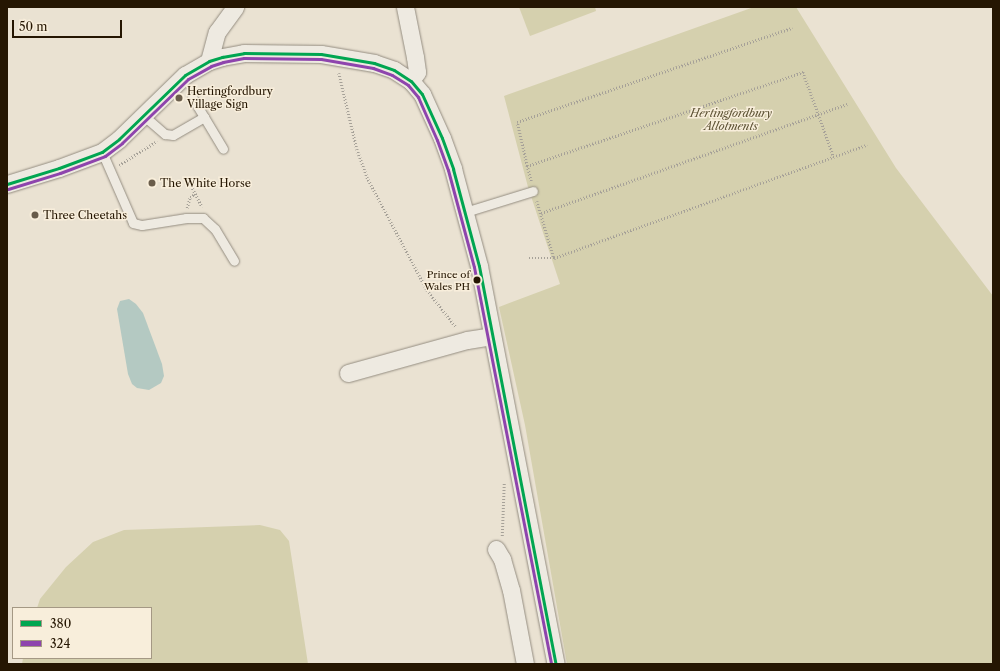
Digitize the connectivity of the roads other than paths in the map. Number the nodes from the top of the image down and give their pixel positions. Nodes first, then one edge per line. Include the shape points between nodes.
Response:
1 (235, 7) edge
2 (405, 7) edge
3 (209, 61) junction
4 (411, 81) junction
5 (192, 97) dead end
6 (144, 116) junction
7 (204, 117) junction
8 (223, 149) dead end
9 (102, 152) junction
10 (7, 184) edge
11 (533, 191) road end
12 (465, 212) junction
13 (234, 261) dead end
14 (492, 336) junction
15 (348, 373) dead end
16 (496, 549) road end
17 (525, 664) edge
18 (556, 664) edge

1 - 3 street via 217,32
2 - 4 street via 416,56 417,72
3 - 4 street via 244,54 301,53 335,56 374,63 394,70
3 - 6 street via 176,83
4 - 12 street via 422,94 442,138
5 - 7 lane
6 - 7 lane via 165,134 176,134
6 - 9 street
7 - 8 lane
9 - 10 street
9 - 13 lane via 133,223 142,225 203,218 215,229
11 - 12 lane
12 - 14 street
14 - 15 street via 467,340
14 - 18 street
16 - 17 street via 502,559 511,590

